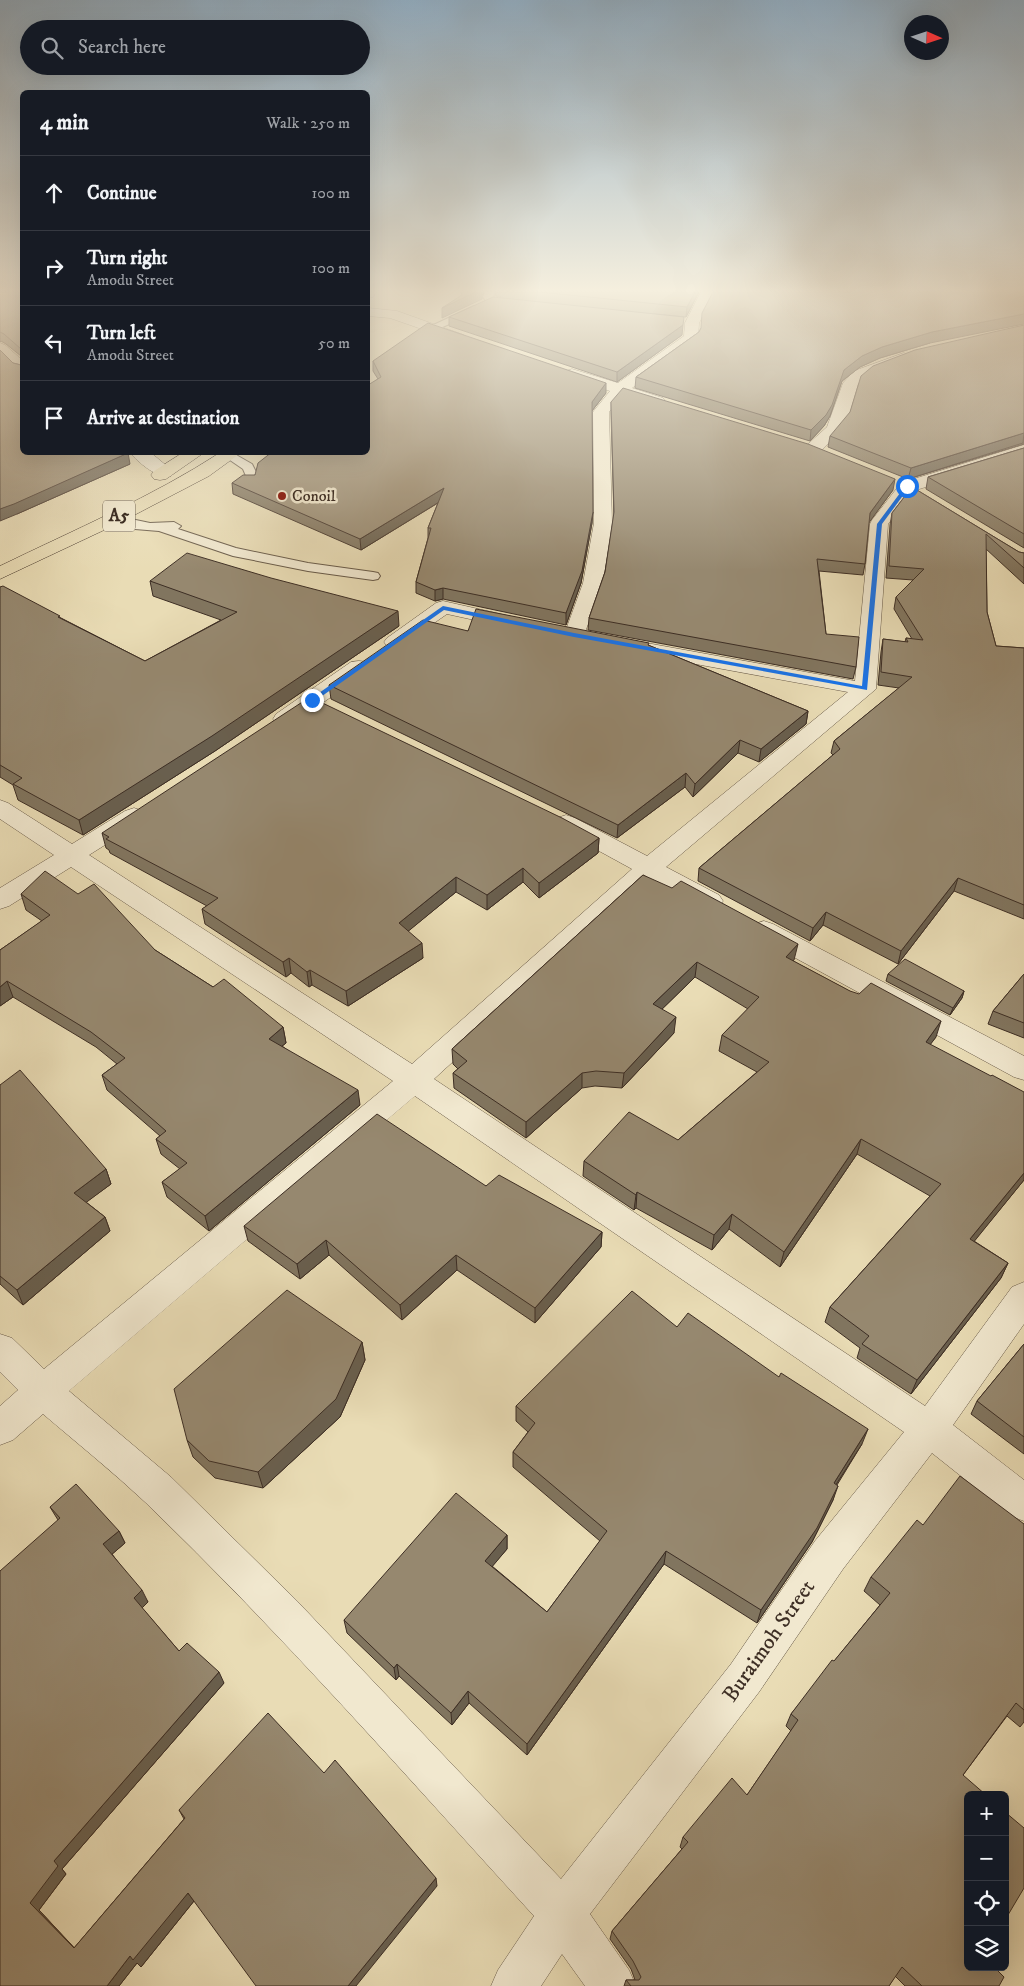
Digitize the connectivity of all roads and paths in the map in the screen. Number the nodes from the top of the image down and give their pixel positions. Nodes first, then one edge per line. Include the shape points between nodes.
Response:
1 (603, 385) edge
2 (626, 385) edge
3 (851, 385) edge
4 (619, 390) junction
5 (674, 407) edge
6 (795, 443) edge
7 (813, 449) junction
8 (1024, 450) edge
9 (142, 455) edge
10 (192, 455) edge
11 (230, 455) edge
12 (233, 455) edge
13 (830, 456) edge
14 (166, 472) junction
15 (148, 480) dead end
16 (250, 480) edge
17 (112, 519) junction
18 (178, 525) dead end
19 (162, 528) junction
20 (0, 573) edge
21 (374, 576) dead end
22 (527, 625) edge
23 (865, 689) junction
24 (312, 700) junction
25 (339, 713) edge
26 (263, 732) edge
27 (155, 803) edge
28 (0, 808) edge
29 (544, 812) edge
30 (72, 857) junction
31 (649, 868) junction
32 (0, 900) edge
33 (1024, 1069) edge
34 (414, 1080) junction
35 (1024, 1297) edge
36 (0, 1349) edge
37 (44, 1392) junction
38 (0, 1428) edge
39 (929, 1429) junction
40 (1024, 1503) edge
41 (562, 1914) junction
42 (514, 1986) edge
43 (613, 1986) edge

1 - 4 street
2 - 4 street
3 - 7 street via 842,415 834,429
4 - 5 street
4 - 23 street via 601,412 603,523 584,637
6 - 7 street
7 - 13 street
8 - 23 street via 907,488 879,524
9 - 14 street
10 - 14 highway, A5
11 - 17 highway, A5
12 - 16 lane via 248,467 252,476
14 - 15 highway, A5
17 - 19 lane via 142,527
17 - 20 highway, A5
18 - 19 lane
19 - 21 lane via 233,552
22 - 24 street via 443,608
23 - 31 street
24 - 25 street
24 - 26 street
27 - 30 street
28 - 30 street
29 - 31 street
30 - 32 street
30 - 34 street
31 - 33 street
31 - 34 street
34 - 37 street
34 - 39 street
35 - 39 street, Buraimoh Street
36 - 37 street
37 - 38 street
37 - 41 street via 158,1490 283,1615
39 - 40 street
39 - 41 street, Buraimoh Street via 829,1555 745,1678
41 - 42 street, Buraimoh Street
41 - 43 street

